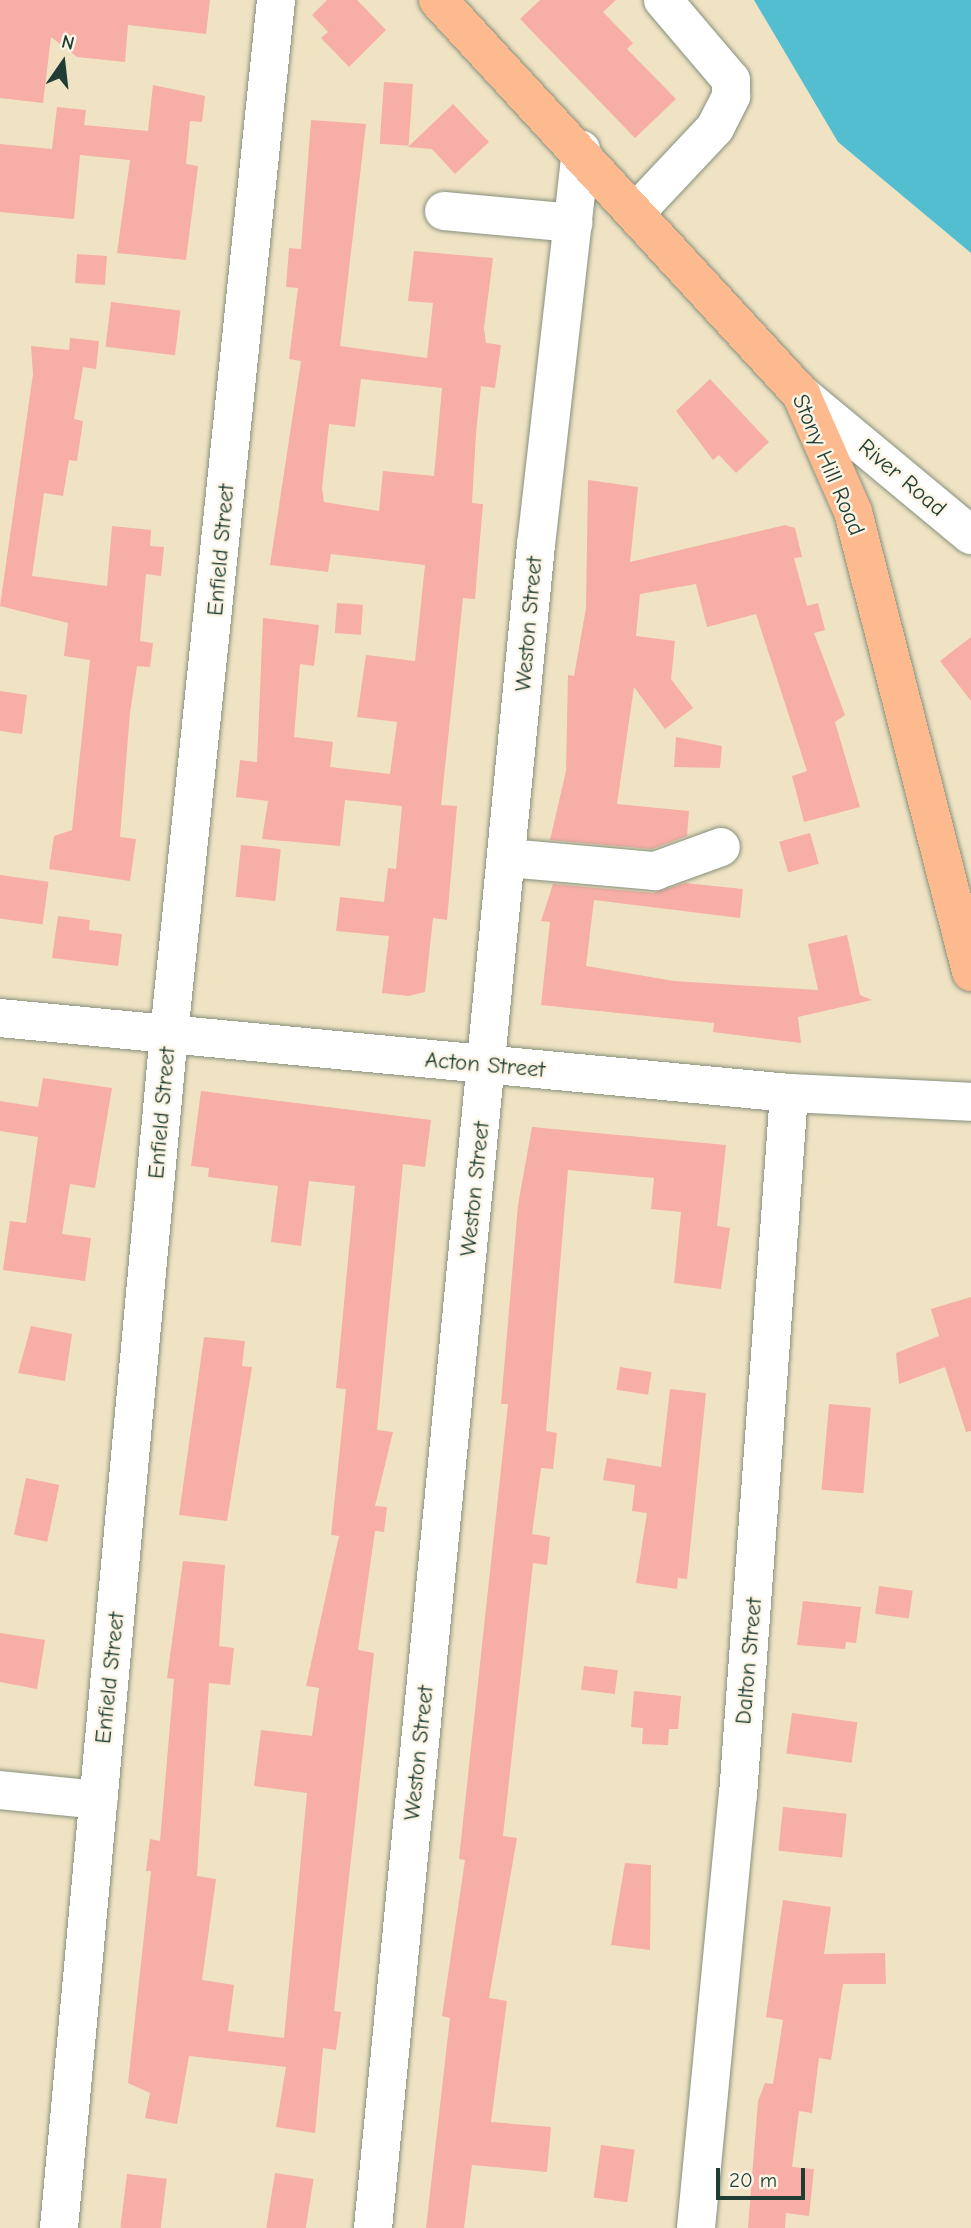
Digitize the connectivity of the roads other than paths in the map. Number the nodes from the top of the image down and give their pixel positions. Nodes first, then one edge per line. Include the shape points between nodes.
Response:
1 (275, 0) edge
2 (663, 0) edge
3 (440, 1) edge
4 (581, 150) junction
5 (444, 211) dead end
6 (636, 212) junction
7 (573, 223) junction
8 (801, 394) junction
9 (971, 535) edge
10 (721, 847) dead end
11 (508, 859) junction
12 (964, 917) edge
13 (971, 972) edge
14 (0, 1018) edge
15 (169, 1034) junction
16 (487, 1065) junction
17 (789, 1093) junction
18 (971, 1102) edge
19 (0, 1790) edge
20 (98, 1800) junction
21 (59, 2228) edge
22 (373, 2228) edge
23 (696, 2228) edge

1 - 15 street, Enfield Street
2 - 6 street via 731,80 731,96 715,128
3 - 4 main road, Stony Hill Road
4 - 6 main road, Stony Hill Road
4 - 7 street, Weston Street
5 - 7 street
6 - 8 main road, Stony Hill Road
7 - 11 street, Weston Street
8 - 9 street, River Road
8 - 12 main road, Stony Hill Road via 853,512
10 - 11 street via 655,871
11 - 16 street, Weston Street
12 - 13 main road, Stony Hill Road
14 - 15 street, Acton Street
15 - 16 street, Acton Street
15 - 20 street, Enfield Street
16 - 17 street, Acton Street
16 - 22 street, Weston Street
17 - 18 street, Acton Street
17 - 23 street, Dalton Street via 738,1795
19 - 20 street
20 - 21 street, Enfield Street

